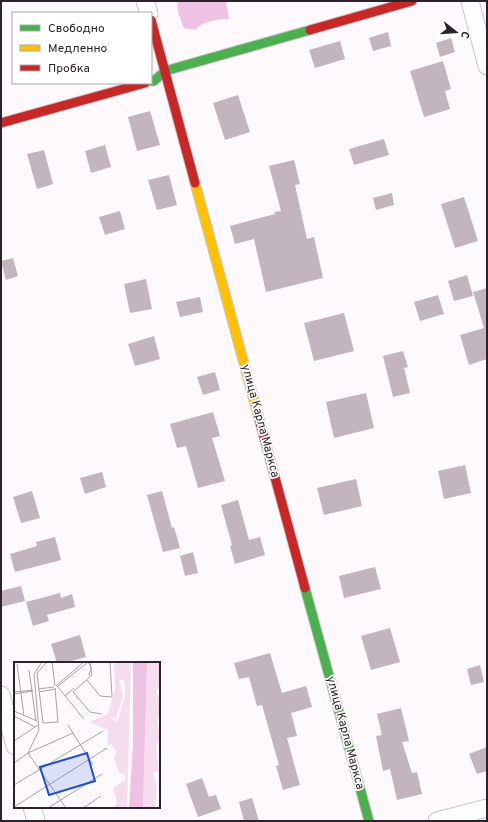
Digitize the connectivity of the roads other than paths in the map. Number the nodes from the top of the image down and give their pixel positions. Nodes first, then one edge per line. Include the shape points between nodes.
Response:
1 (146, 1) edge
2 (412, 1) edge
3 (470, 1) edge
4 (149, 12) edge
5 (152, 24) edge
6 (487, 66) edge
7 (165, 71) junction
8 (152, 81) edge
9 (141, 84) edge
10 (1, 123) edge
11 (1, 696) edge
12 (14, 742) edge
13 (32, 808) edge
14 (487, 808) edge
15 (36, 821) edge
16 (369, 821) edge
17 (437, 821) edge

1 - 4 street
2 - 7 street
3 - 6 street
5 - 7 street, улица Карла Маркса
7 - 8 street
7 - 16 street, улица Карла Маркса
9 - 10 street
11 - 12 street
13 - 15 street
14 - 17 street

